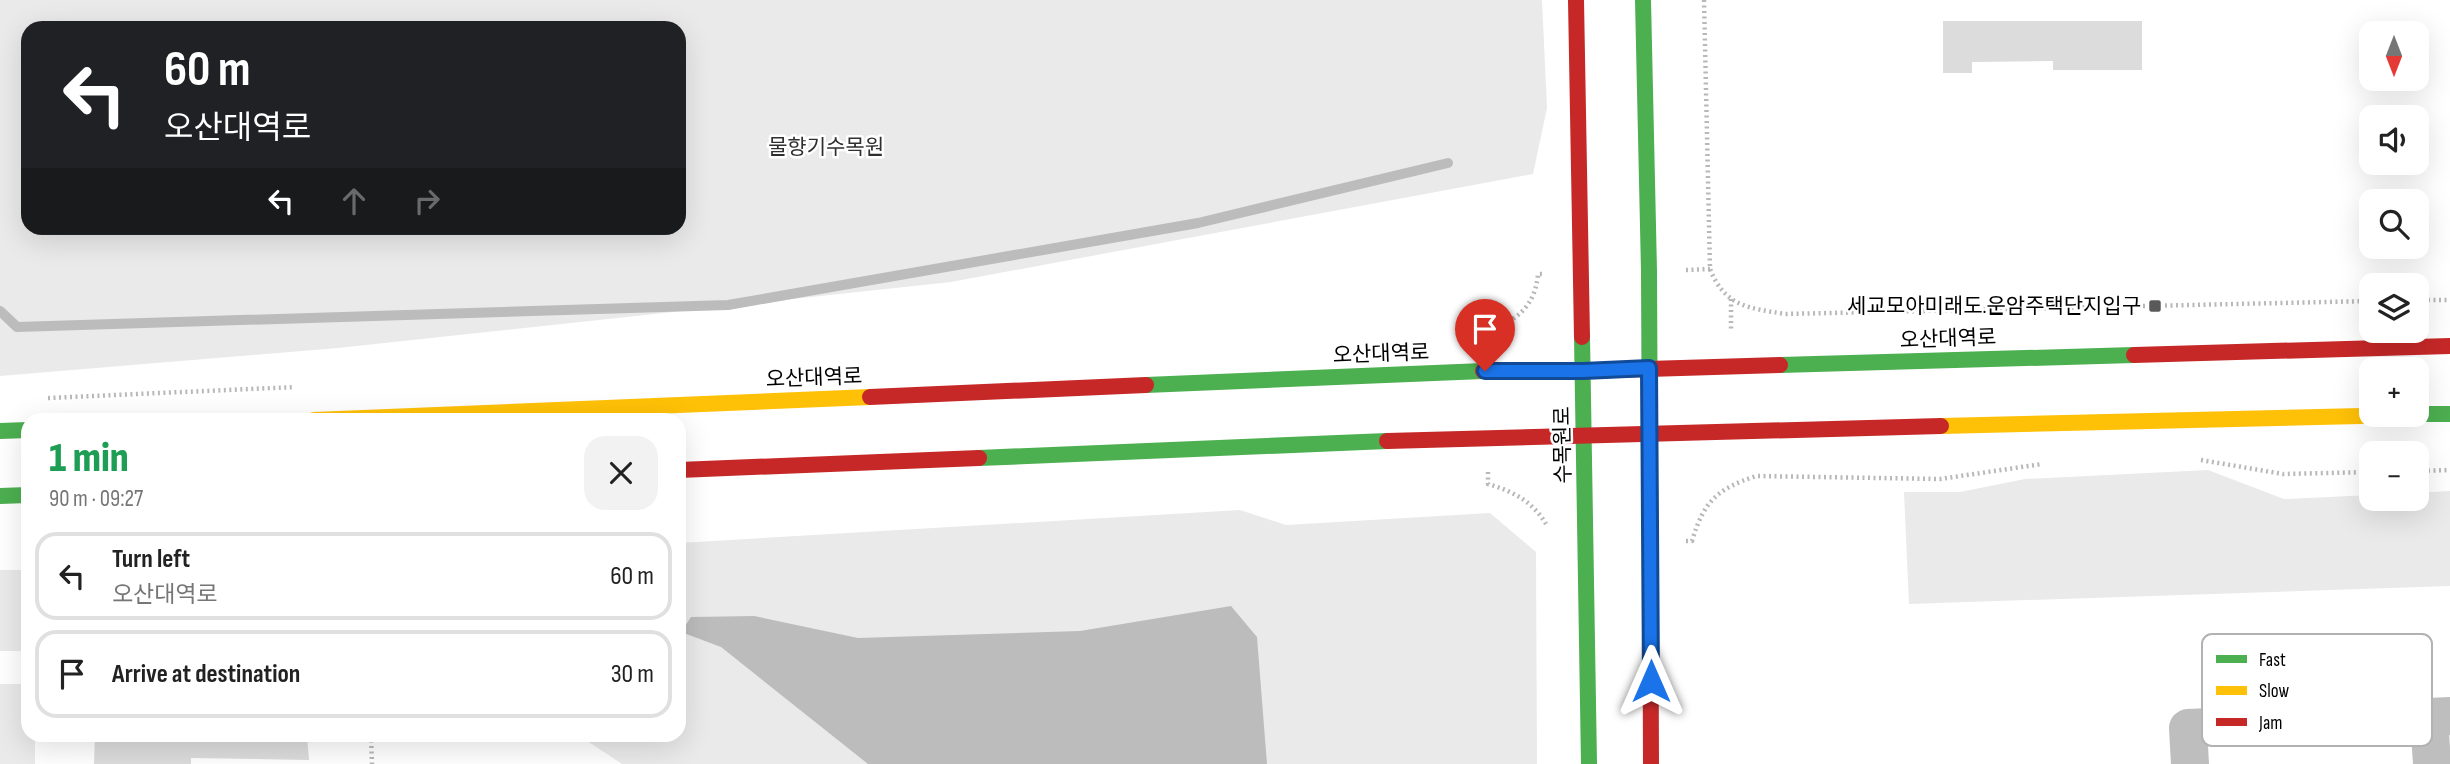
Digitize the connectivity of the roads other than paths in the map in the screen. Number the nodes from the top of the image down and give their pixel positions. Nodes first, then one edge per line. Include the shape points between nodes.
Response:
1 (1576, 0) edge
2 (1643, 0) edge
3 (2450, 346) edge
4 (1649, 368) junction
5 (1583, 371) junction
6 (482, 413) edge
7 (2429, 414) edge
8 (2450, 414) edge
9 (2359, 416) edge
10 (21, 430) edge
11 (0, 431) edge
12 (1650, 434) junction
13 (1583, 435) junction
14 (686, 470) edge
15 (21, 495) edge
16 (0, 496) edge
17 (2440, 716) edge
18 (2202, 727) edge
19 (1589, 764) edge
20 (1651, 764) edge
21 (2190, 764) edge
22 (2432, 764) edge

1 - 5 main road, 수목원로
2 - 4 main road
3 - 4 main road, 오산대역로
4 - 5 main road, 오산대역로
4 - 12 main road
5 - 6 main road, 오산대역로
5 - 13 main road, 수목원로
7 - 8 main road
9 - 12 main road
10 - 11 main road
12 - 13 main road
12 - 20 main road
13 - 14 main road
13 - 19 main road, 수목원로
15 - 16 main road
17 - 22 street
18 - 21 street via 2188,728

